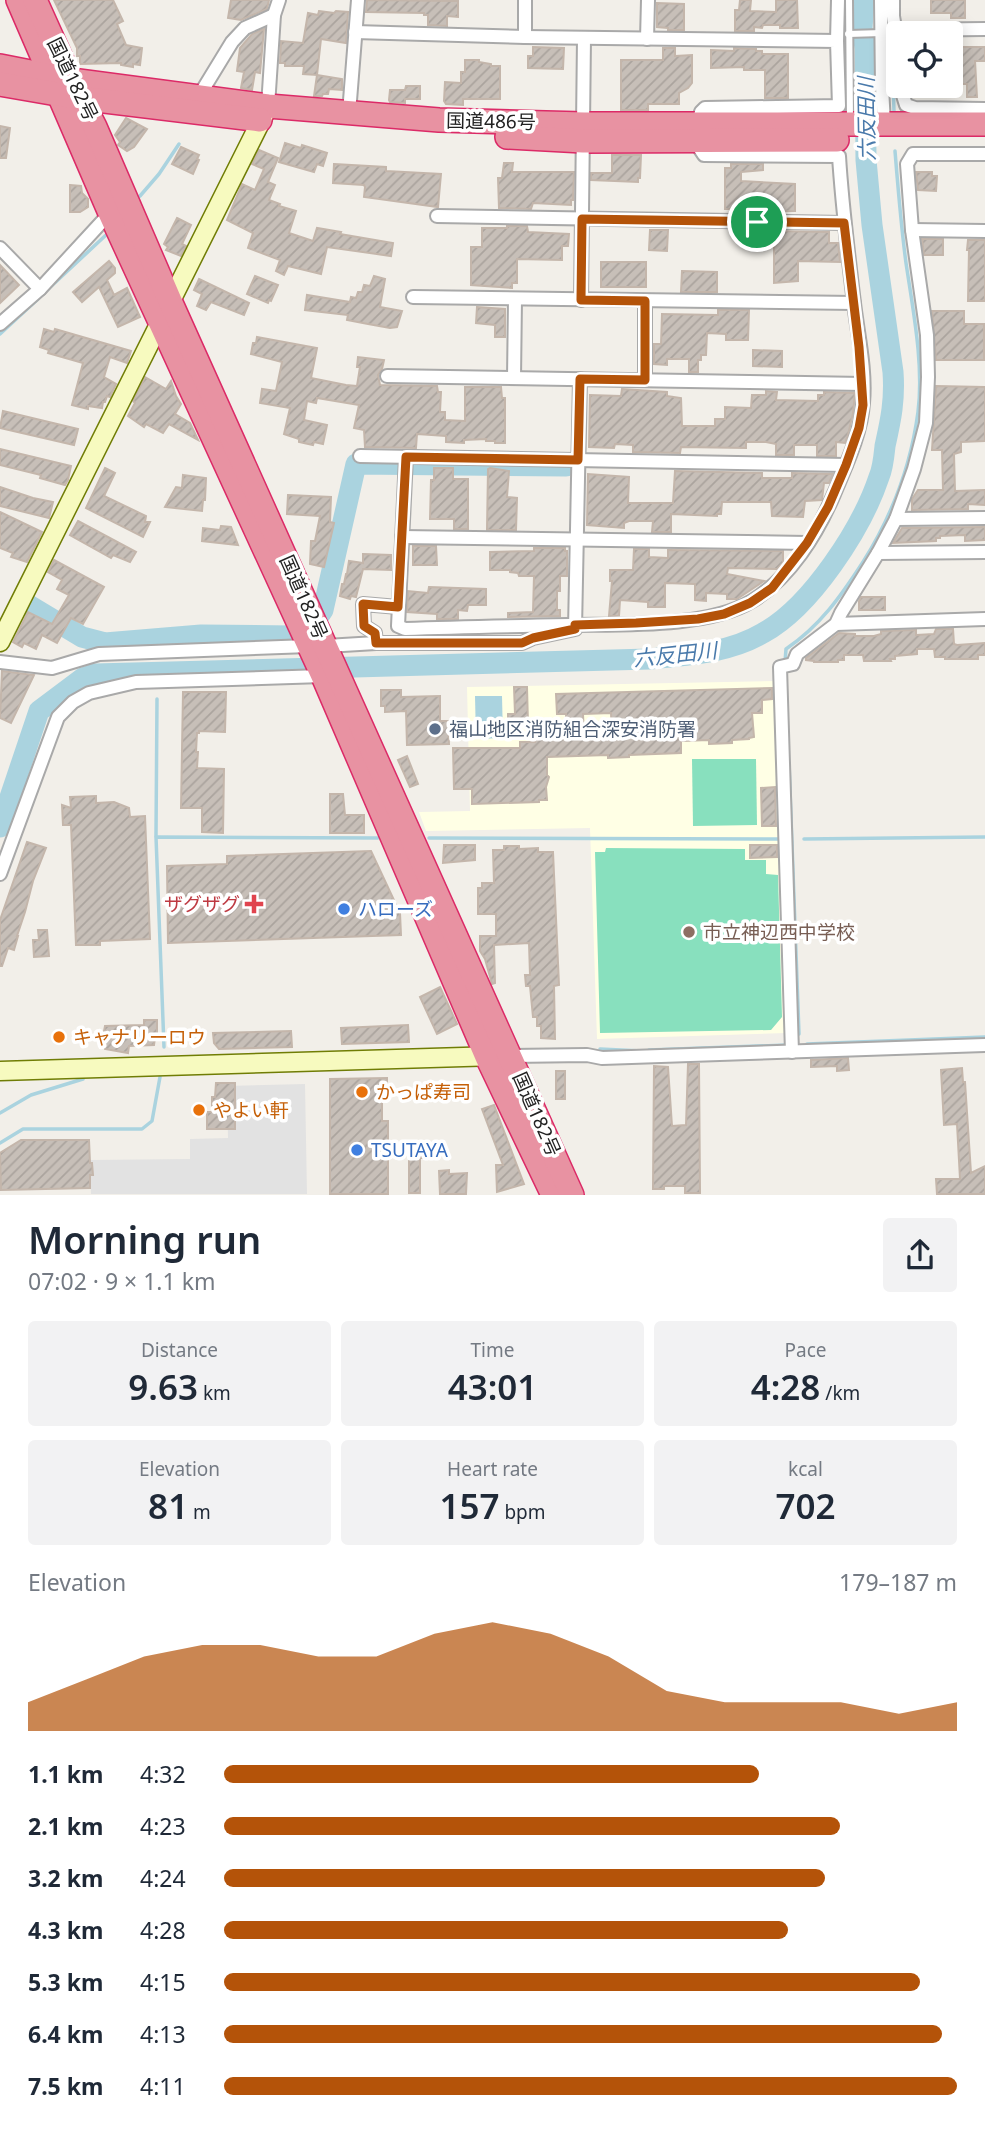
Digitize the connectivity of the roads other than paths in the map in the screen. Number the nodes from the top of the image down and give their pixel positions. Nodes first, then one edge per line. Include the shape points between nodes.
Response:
1 (18, 0) edge
2 (35, 0) edge
3 (279, 0) edge
4 (358, 0) edge
5 (525, 0) edge
6 (648, 0) edge
7 (838, 0) edge
8 (849, 0) edge
9 (881, 0) edge
10 (893, 0) edge
11 (274, 15) junction
12 (894, 21) edge
13 (963, 29) edge
14 (985, 29) edge
15 (355, 32) junction
16 (879, 33) junction
17 (846, 36) junction
18 (526, 37) junction
19 (584, 38) junction
20 (648, 39) junction
21 (0, 66) edge
22 (0, 83) edge
23 (66, 87) junction
24 (199, 96) junction
25 (904, 98) edge
26 (985, 109) edge
27 (264, 113) junction
28 (349, 113) junction
29 (985, 124) edge
30 (853, 129) junction
31 (883, 129) junction
32 (584, 132) junction
33 (696, 132) junction
34 (985, 138) edge
35 (985, 154) edge
36 (110, 214) junction
37 (437, 216) dead end
38 (582, 219) junction
39 (844, 223) junction
40 (912, 230) junction
41 (985, 231) edge
42 (0, 248) edge
43 (40, 289) junction
44 (413, 298) dead end
45 (515, 299) junction
46 (581, 300) junction
47 (645, 301) junction
48 (854, 303) junction
49 (166, 313) junction
50 (0, 324) edge
51 (387, 376) dead end
52 (514, 378) junction
53 (580, 379) junction
54 (645, 380) junction
55 (863, 383) junction
56 (360, 456) dead end
57 (578, 460) junction
58 (406, 462) junction
59 (846, 465) junction
60 (985, 518) edge
61 (896, 519) junction
62 (402, 537) junction
63 (577, 540) junction
64 (807, 543) junction
65 (985, 552) edge
66 (878, 553) junction
67 (398, 607) junction
68 (985, 619) edge
69 (836, 624) junction
70 (575, 625) junction
71 (314, 639) junction
72 (0, 642) edge
73 (376, 643) junction
74 (0, 662) edge
75 (327, 674) junction
76 (0, 874) edge
77 (985, 1045) edge
78 (792, 1052) junction
79 (511, 1056) junction
80 (487, 1057) junction
81 (0, 1071) edge
82 (553, 1195) edge
83 (572, 1195) edge

1 - 23 highway, 国道182号
2 - 23 highway, 国道182号
3 - 11 street
4 - 15 street
5 - 18 street
6 - 20 street
7 - 17 street
8 - 17 lane
9 - 16 street
10 - 12 street
11 - 24 street via 244,28
11 - 27 street
13 - 14 street
15 - 18 street
15 - 28 street
16 - 17 lane
16 - 31 street
17 - 20 street
17 - 30 lane
17 - 33 street via 839,106 705,108
18 - 19 street
19 - 20 street
19 - 32 street
21 - 23 highway, 国道486号
22 - 23 highway, 国道486号
23 - 24 highway, 国道486号
23 - 27 highway, 国道486号
23 - 36 highway, 国道182号
23 - 49 highway, 国道182号 via 95,127
24 - 27 highway, 国道486号
25 - 26 street via 906,106 915,108
27 - 28 highway, 国道486号
27 - 32 highway, 国道486号 via 420,133
27 - 49 street
28 - 32 highway, 国道486号
29 - 31 highway, 国道486号
30 - 31 highway, 国道486号
30 - 33 highway, 国道486号
31 - 34 highway, 国道486号
32 - 33 highway, 国道486号
32 - 38 street
33 - 39 street via 704,155 839,156
35 - 40 street via 913,154 907,164
36 - 43 street
36 - 49 highway, 国道182号
37 - 38 street
38 - 39 street
38 - 46 street
39 - 48 street
40 - 41 street
40 - 61 street via 927,335 926,423
42 - 43 street
43 - 50 street
44 - 45 street
45 - 46 street
45 - 52 street
46 - 47 street
47 - 48 street
47 - 54 street
48 - 55 street
49 - 71 highway, 国道182号
49 - 72 street
51 - 52 street
52 - 53 street
53 - 54 street
53 - 57 street
54 - 55 street
55 - 59 street via 859,428
56 - 58 street
57 - 58 street
57 - 59 street
57 - 63 street
58 - 62 street
59 - 64 street
60 - 61 street
61 - 66 street
62 - 63 street
62 - 67 street
63 - 64 street
63 - 70 street
64 - 70 street via 772,588 724,614
65 - 66 street
66 - 69 street
67 - 70 street via 398,626 405,629
67 - 73 street via 363,604 364,626 375,633
68 - 69 street
69 - 78 street via 797,654 793,664 780,667
70 - 73 street via 575,629 522,643
71 - 73 street
71 - 74 street via 99,654 52,668
71 - 75 highway, 国道182号
75 - 76 street via 136,682 89,693 73,702 58,717
75 - 79 highway, 国道182号
75 - 80 highway, 国道182号
77 - 78 street
78 - 79 street
79 - 80 street
79 - 83 highway, 国道182号
80 - 81 street
80 - 82 highway, 国道182号

